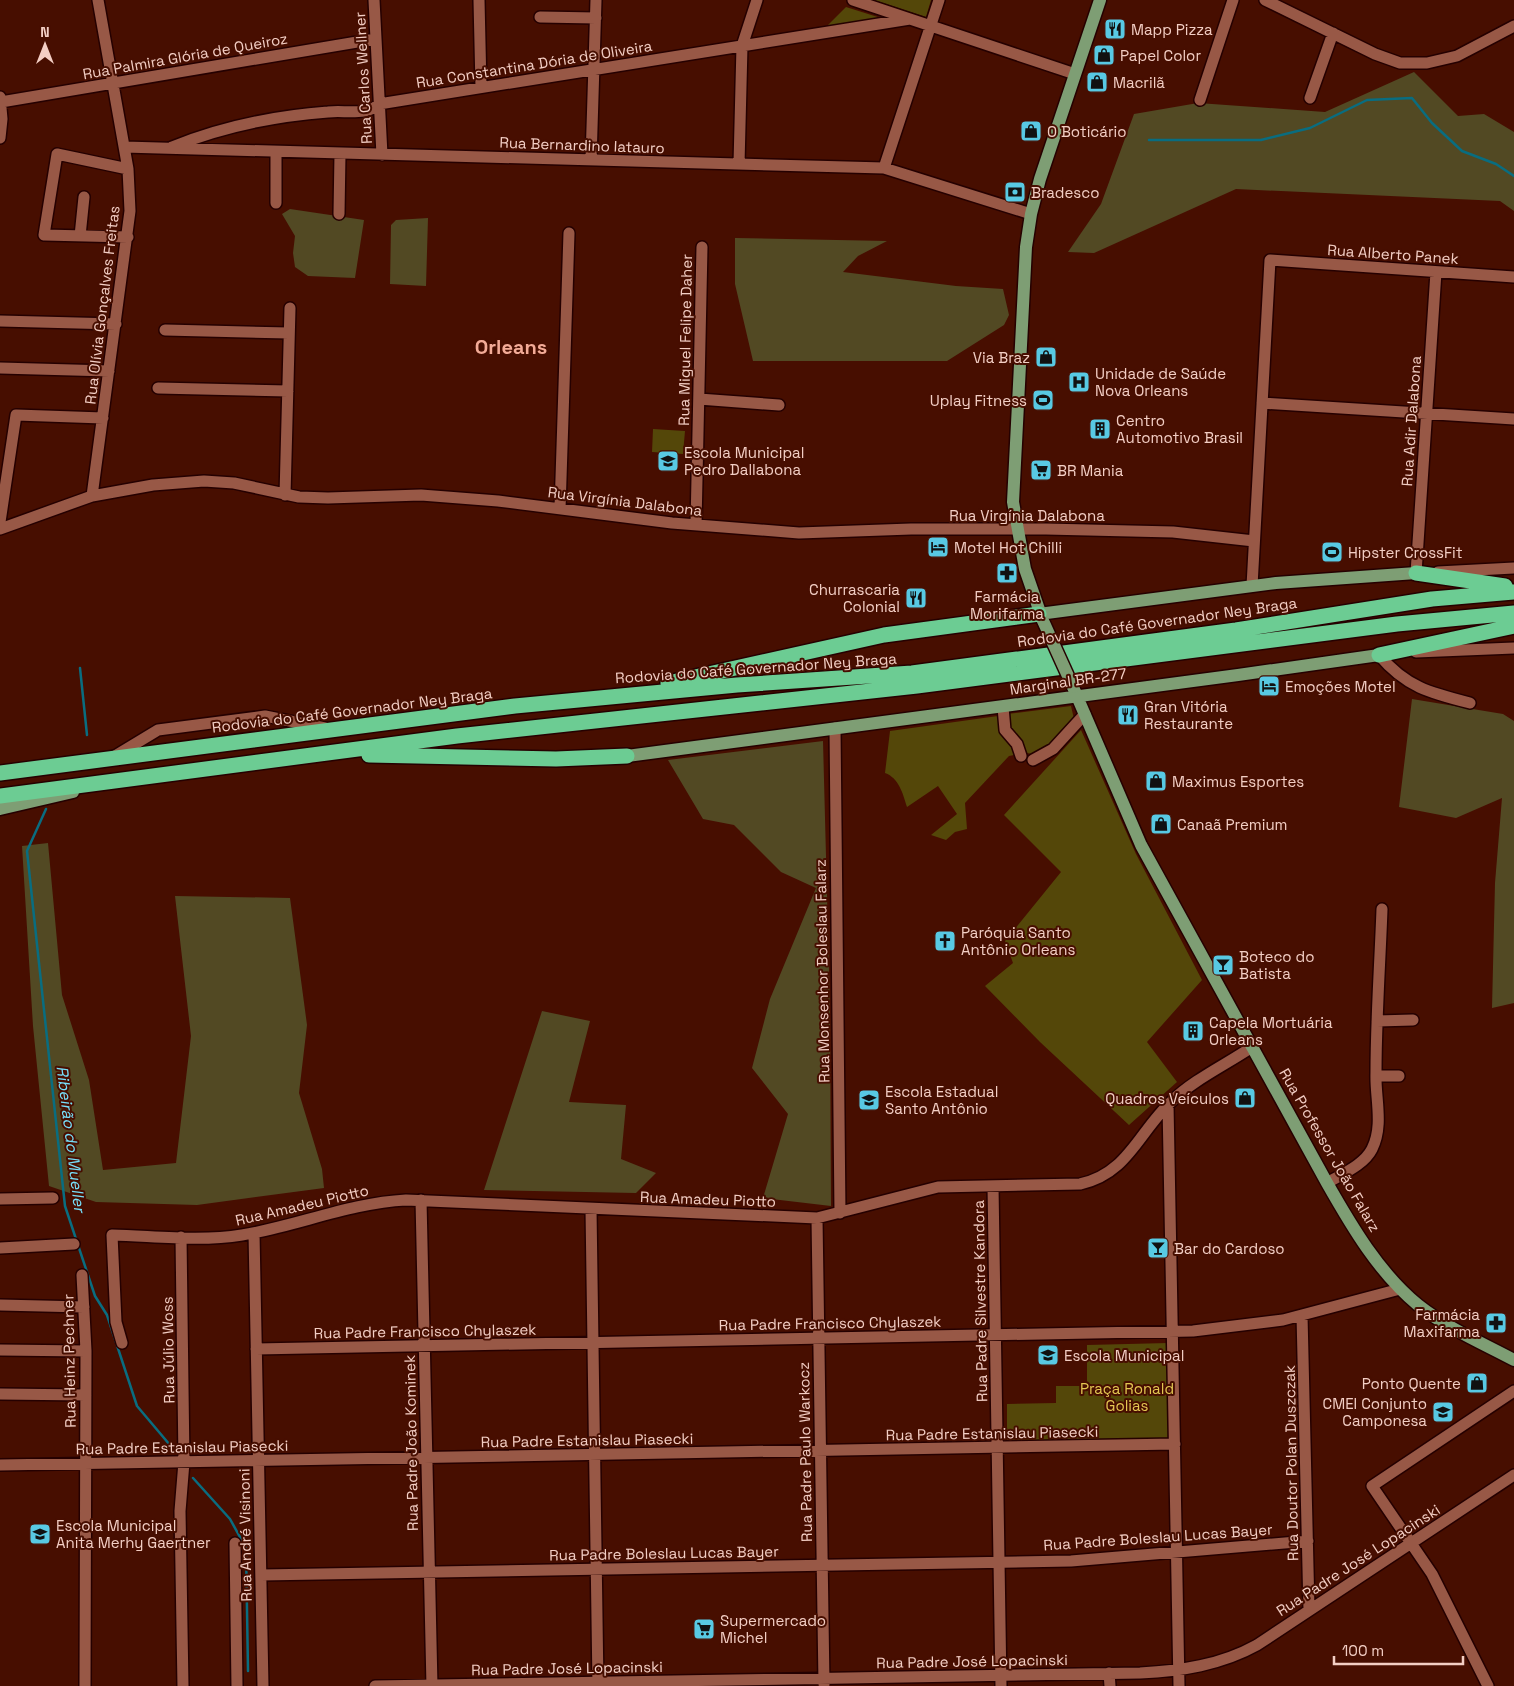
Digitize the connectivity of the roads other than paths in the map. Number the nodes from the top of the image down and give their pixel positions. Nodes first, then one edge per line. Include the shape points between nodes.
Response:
1 (98, 0) edge
2 (374, 0) edge
3 (479, 0) edge
4 (596, 0) edge
5 (757, 0) edge
6 (852, 0) edge
7 (939, 0) edge
8 (1100, 0) edge
9 (1233, 0) edge
10 (1266, 0) edge
11 (540, 17) dead end
12 (596, 18) junction
13 (910, 19) junction
14 (930, 26) junction
15 (1514, 26) edge
16 (1333, 33) junction
17 (375, 39) junction
18 (742, 46) junction
19 (594, 69) junction
20 (1076, 74) junction
21 (112, 83) junction
22 (481, 88) junction
23 (1310, 98) dead end
24 (0, 100) edge
25 (1200, 100) dead end
26 (379, 104) junction
27 (0, 138) edge
28 (124, 147) junction
29 (168, 148) junction
30 (276, 152) junction
31 (340, 154) junction
32 (382, 155) junction
33 (591, 160) junction
34 (739, 164) junction
35 (884, 168) junction
36 (128, 169) junction
37 (84, 197) dead end
38 (276, 203) dead end
39 (339, 214) dead end
40 (1031, 214) junction
41 (568, 233) dead end
42 (80, 236) junction
43 (128, 237) junction
44 (702, 246) dead end
45 (1436, 272) junction
46 (1514, 277) edge
47 (290, 308) dead end
48 (0, 321) edge
49 (116, 324) junction
50 (165, 330) dead end
51 (289, 334) junction
52 (0, 368) edge
53 (109, 371) junction
54 (158, 388) dead end
55 (288, 391) junction
56 (699, 399) junction
57 (1262, 403) junction
58 (779, 404) dead end
59 (1426, 413) junction
60 (103, 418) junction
61 (1514, 419) edge
62 (285, 495) junction
63 (92, 496) junction
64 (560, 509) junction
65 (0, 522) edge
66 (696, 525) junction
67 (0, 529) edge
68 (1016, 529) junction
69 (1254, 541) junction
70 (1514, 568) edge
71 (1416, 573) junction
72 (1252, 586) junction
73 (1514, 588) edge
74 (1514, 592) edge
75 (1514, 613) edge
76 (1041, 618) junction
77 (1510, 628) edge
78 (1514, 648) edge
79 (1379, 654) junction
80 (1075, 692) junction
81 (605, 697) junction
82 (1470, 702) dead end
83 (1003, 706) junction
84 (1085, 714) junction
85 (835, 728) junction
86 (334, 730) junction
87 (320, 753) junction
88 (627, 756) joint
89 (1021, 756) dead end
90 (110, 759) junction
91 (1034, 760) dead end
92 (0, 773) edge
93 (132, 779) junction
94 (0, 796) edge
95 (0, 809) edge
96 (1382, 909) dead end
97 (1413, 1020) dead end
98 (1377, 1021) junction
99 (1252, 1047) junction
100 (1376, 1076) junction
101 (1399, 1076) dead end
102 (1168, 1104) junction
103 (1327, 1183) junction
104 (993, 1186) junction
105 (53, 1198) dead end
106 (0, 1199) edge
107 (420, 1200) junction
108 (591, 1209) junction
109 (840, 1213) junction
110 (816, 1218) junction
111 (254, 1233) junction
112 (181, 1237) junction
113 (74, 1244) dead end
114 (0, 1248) edge
115 (82, 1275) dead end
116 (1400, 1289) junction
117 (0, 1305) edge
118 (84, 1307) junction
119 (1302, 1315) junction
120 (1172, 1332) junction
121 (995, 1335) junction
122 (818, 1339) junction
123 (122, 1343) dead end
124 (593, 1343) junction
125 (424, 1346) junction
126 (256, 1349) junction
127 (0, 1350) edge
128 (86, 1351) junction
129 (1513, 1359) edge
130 (1514, 1391) edge
131 (0, 1394) edge
132 (86, 1395) junction
133 (1175, 1444) junction
134 (997, 1448) junction
135 (820, 1451) junction
136 (595, 1455) junction
137 (426, 1458) junction
138 (258, 1461) junction
139 (184, 1462) junction
140 (86, 1463) junction
141 (0, 1465) edge
142 (1514, 1475) edge
143 (1308, 1541) junction
144 (235, 1543) dead end
145 (1411, 1543) junction
146 (1177, 1553) junction
147 (999, 1562) junction
148 (822, 1565) junction
149 (596, 1569) junction
150 (429, 1572) junction
151 (261, 1575) junction
152 (1309, 1610) junction
153 (1179, 1670) junction
154 (1109, 1674) junction
155 (1001, 1681) edge
156 (824, 1682) edge
157 (598, 1684) edge
158 (84, 1686) edge
159 (183, 1686) edge
160 (238, 1686) edge
161 (263, 1686) edge
162 (375, 1686) edge
163 (432, 1686) edge
164 (1110, 1686) edge
165 (1179, 1686) edge
166 (1488, 1686) edge

1 - 21 street, Rua Olívia Gonçalves Freitas
2 - 17 street, Rua Carlos Wellner
3 - 22 street
4 - 12 street
5 - 18 street
6 - 13 street
7 - 14 street
8 - 20 main road, Rua Professor João Falarz
9 - 25 street
10 - 16 street
11 - 12 street
12 - 19 street
13 - 14 street
13 - 18 street, Rua Constantina Dória de Oliveira
14 - 20 street
14 - 35 street
15 - 16 street via 1464,53 1427,63 1400,63
16 - 23 street
17 - 21 street, Rua Palmira Glória de Queiroz
17 - 26 street, Rua Carlos Wellner
18 - 19 street, Rua Constantina Dória de Oliveira
18 - 34 street
19 - 22 street, Rua Constantina Dória de Oliveira
19 - 33 street
20 - 40 main road, Rua Professor João Falarz
21 - 24 street, Rua Palmira Glória de Queiroz
21 - 28 street, Rua Olívia Gonçalves Freitas
22 - 26 street, Rua Constantina Dória de Oliveira
24 - 27 street
26 - 29 street, Rua Constantina Dória de Oliveira via 370,111 313,113 225,128
26 - 32 street, Rua Carlos Wellner
28 - 29 street, Rua Bernardino Iatauro
28 - 36 street, Rua Olívia Gonçalves Freitas
29 - 30 street, Rua Bernardino Iatauro
30 - 31 street, Rua Bernardino Iatauro
30 - 38 street
31 - 32 street, Rua Bernardino Iatauro
31 - 39 street
32 - 33 street, Rua Bernardino Iatauro
33 - 34 street, Rua Bernardino Iatauro
34 - 35 street, Rua Bernardino Iatauro
35 - 40 street, Rua Bernardino Iatauro
36 - 42 street via 57,154 44,235
36 - 43 street, Rua Olívia Gonçalves Freitas
37 - 42 street
40 - 68 main road, Rua Professor João Falarz via 1026,247 1013,470
41 - 64 street
42 - 43 street
43 - 49 street, Rua Olívia Gonçalves Freitas
44 - 56 street, Rua Miguel Felipe Daher
45 - 46 street, Rua Alberto Panek
45 - 57 street, Rua Alberto Panek via 1270,260
45 - 59 street, Rua Adir Dalabona
47 - 51 street
48 - 49 street
49 - 53 street, Rua Olívia Gonçalves Freitas
50 - 51 street
51 - 55 street
52 - 53 street
53 - 60 street, Rua Olívia Gonçalves Freitas
54 - 55 street
55 - 62 street
56 - 58 street
56 - 66 street, Rua Miguel Felipe Daher
57 - 59 street
57 - 69 street
59 - 61 street
59 - 71 street, Rua Adir Dalabona
60 - 63 street, Rua Olívia Gonçalves Freitas
60 - 65 street via 16,415
62 - 63 street, Rua Virgínia Dalabona via 204,481 153,485
62 - 64 street, Rua Virgínia Dalabona via 316,498 421,495
63 - 67 street, Rua Virgínia Dalabona
64 - 66 street, Rua Virgínia Dalabona
66 - 68 street, Rua Virgínia Dalabona via 808,534 911,529
68 - 69 street, Rua Virgínia Dalabona via 1173,532
68 - 76 main road, Rua Professor João Falarz via 1024,569
69 - 72 street
70 - 71 street
71 - 72 main road
71 - 73 highway
72 - 76 main road
74 - 81 highway, Rodovia do Café Governador Ney Braga via 1432,599 1217,633 912,673
75 - 87 highway, Rodovia do Café Governador Ney Braga via 1397,624 917,686
76 - 80 main road, Rua Professor João Falarz, bridge
76 - 81 highway via 884,635
77 - 79 highway
78 - 79 street, Marginal BR-277
79 - 80 main road, Marginal BR-277
79 - 82 street via 1410,684
80 - 83 main road, Marginal BR-277
80 - 84 main road, Rua Professor João Falarz
81 - 86 highway, Rodovia do Café Governador Ney Braga
83 - 85 main road, Marginal BR-277
83 - 89 street via 1005,730 1017,744
84 - 91 street via 1053,749
84 - 99 main road, Rua Professor João Falarz via 1134,830
85 - 88 main road, Marginal BR-277
85 - 109 street, Rua Monsenhor Boleslau Falarz
86 - 90 highway, Rodovia do Café Governador Ney Braga
86 - 90 street via 265,716 158,730
87 - 88 highway via 556,759
87 - 93 highway, Rodovia do Café Governador Ney Braga
90 - 92 highway, Rodovia do Café Governador Ney Braga
93 - 94 highway, Rodovia do Café Governador Ney Braga
93 - 95 main road
96 - 98 street
97 - 98 street
98 - 100 street
99 - 102 street, Rua Amadeu Piotto
99 - 103 main road, Rua Professor João Falarz
100 - 101 street
100 - 103 street via 1378,1112 1372,1150 1359,1163
102 - 104 street, Rua Amadeu Piotto via 1123,1160 1105,1176 1074,1184
102 - 120 street
103 - 116 main road, Rua Professor João Falarz via 1363,1240
104 - 109 street, Rua Amadeu Piotto via 938,1187
104 - 121 street, Rua Padre Silvestre Kandora
105 - 106 street
107 - 108 street, Rua Amadeu Piotto
107 - 111 street, Rua Amadeu Piotto via 367,1204
107 - 125 street, Rua Padre João Kominek
108 - 110 street, Rua Amadeu Piotto
108 - 124 street
109 - 110 street, Rua Amadeu Piotto
110 - 122 street, Rua Padre Paulo Warkocz
111 - 112 street, Rua Amadeu Piotto
111 - 126 street, Rua André Visinoni
112 - 123 street, Rua Amadeu Piotto via 112,1234 116,1322
112 - 139 street, Rua Júlio Woss
113 - 114 street
115 - 118 street, Rua Heinz Pechner
116 - 119 street, Rua Padre Francisco Chylaszek
116 - 129 main road, Rua Professor João Falarz via 1436,1317
117 - 118 street
118 - 128 street, Rua Heinz Pechner
119 - 120 street, Rua Padre Francisco Chylaszek via 1244,1326
119 - 143 street, Rua Doutor Polan Duszczak
120 - 121 street, Rua Padre Francisco Chylaszek
120 - 133 street
121 - 122 street, Rua Padre Francisco Chylaszek
121 - 134 street, Rua Padre Silvestre Kandora
122 - 124 street, Rua Padre Francisco Chylaszek
122 - 135 street, Rua Padre Paulo Warkocz
124 - 125 street, Rua Padre Francisco Chylaszek
124 - 136 street
125 - 126 street, Rua Padre Francisco Chylaszek
125 - 137 street, Rua Padre João Kominek
126 - 138 street, Rua André Visinoni
127 - 128 street
128 - 132 street, Rua Heinz Pechner
130 - 145 street via 1372,1486
131 - 132 street
132 - 140 street, Rua Heinz Pechner
133 - 134 street, Rua Padre Estanislau Piasecki
133 - 146 street
134 - 135 street, Rua Padre Estanislau Piasecki
134 - 147 street, Rua Padre Silvestre Kandora
135 - 136 street, Rua Padre Estanislau Piasecki
135 - 148 street, Rua Padre Paulo Warkocz
136 - 137 street, Rua Padre Estanislau Piasecki
136 - 149 street
137 - 138 street, Rua Padre Estanislau Piasecki
137 - 150 street, Rua Padre João Kominek
138 - 139 street, Rua Padre Estanislau Piasecki
138 - 151 street, Rua André Visinoni
139 - 140 street, Rua Padre Estanislau Piasecki
139 - 159 street, Rua Júlio Woss via 180,1511
140 - 141 street, Rua Padre Estanislau Piasecki
140 - 158 street, Rua Heinz Pechner
142 - 145 street, Rua Padre José Lopacinski
143 - 146 street, Rua Padre Boleslau Lucas Bayer
143 - 152 street, Rua Doutor Polan Duszczak
144 - 160 street
145 - 152 street, Rua Padre José Lopacinski
145 - 166 street via 1437,1582
146 - 147 street, Rua Padre Boleslau Lucas Bayer via 1104,1560
146 - 153 street
147 - 148 street, Rua Padre Boleslau Lucas Bayer
147 - 155 street, Rua Padre Silvestre Kandora
148 - 149 street, Rua Padre Boleslau Lucas Bayer
148 - 156 street, Rua Padre Paulo Warkocz
149 - 150 street, Rua Padre Boleslau Lucas Bayer
149 - 157 street
150 - 151 street, Rua Padre Boleslau Lucas Bayer
150 - 163 street, Rua Padre João Kominek
151 - 161 street, Rua André Visinoni
152 - 153 street, Rua Padre José Lopacinski via 1232,1657
153 - 154 street, Rua Padre José Lopacinski
153 - 165 street
154 - 155 street, Rua Padre José Lopacinski
154 - 164 street
155 - 156 street, Rua Padre José Lopacinski
156 - 157 street, Rua Padre José Lopacinski
157 - 163 street, Rua Padre José Lopacinski
162 - 163 street, Rua Padre José Lopacinski

